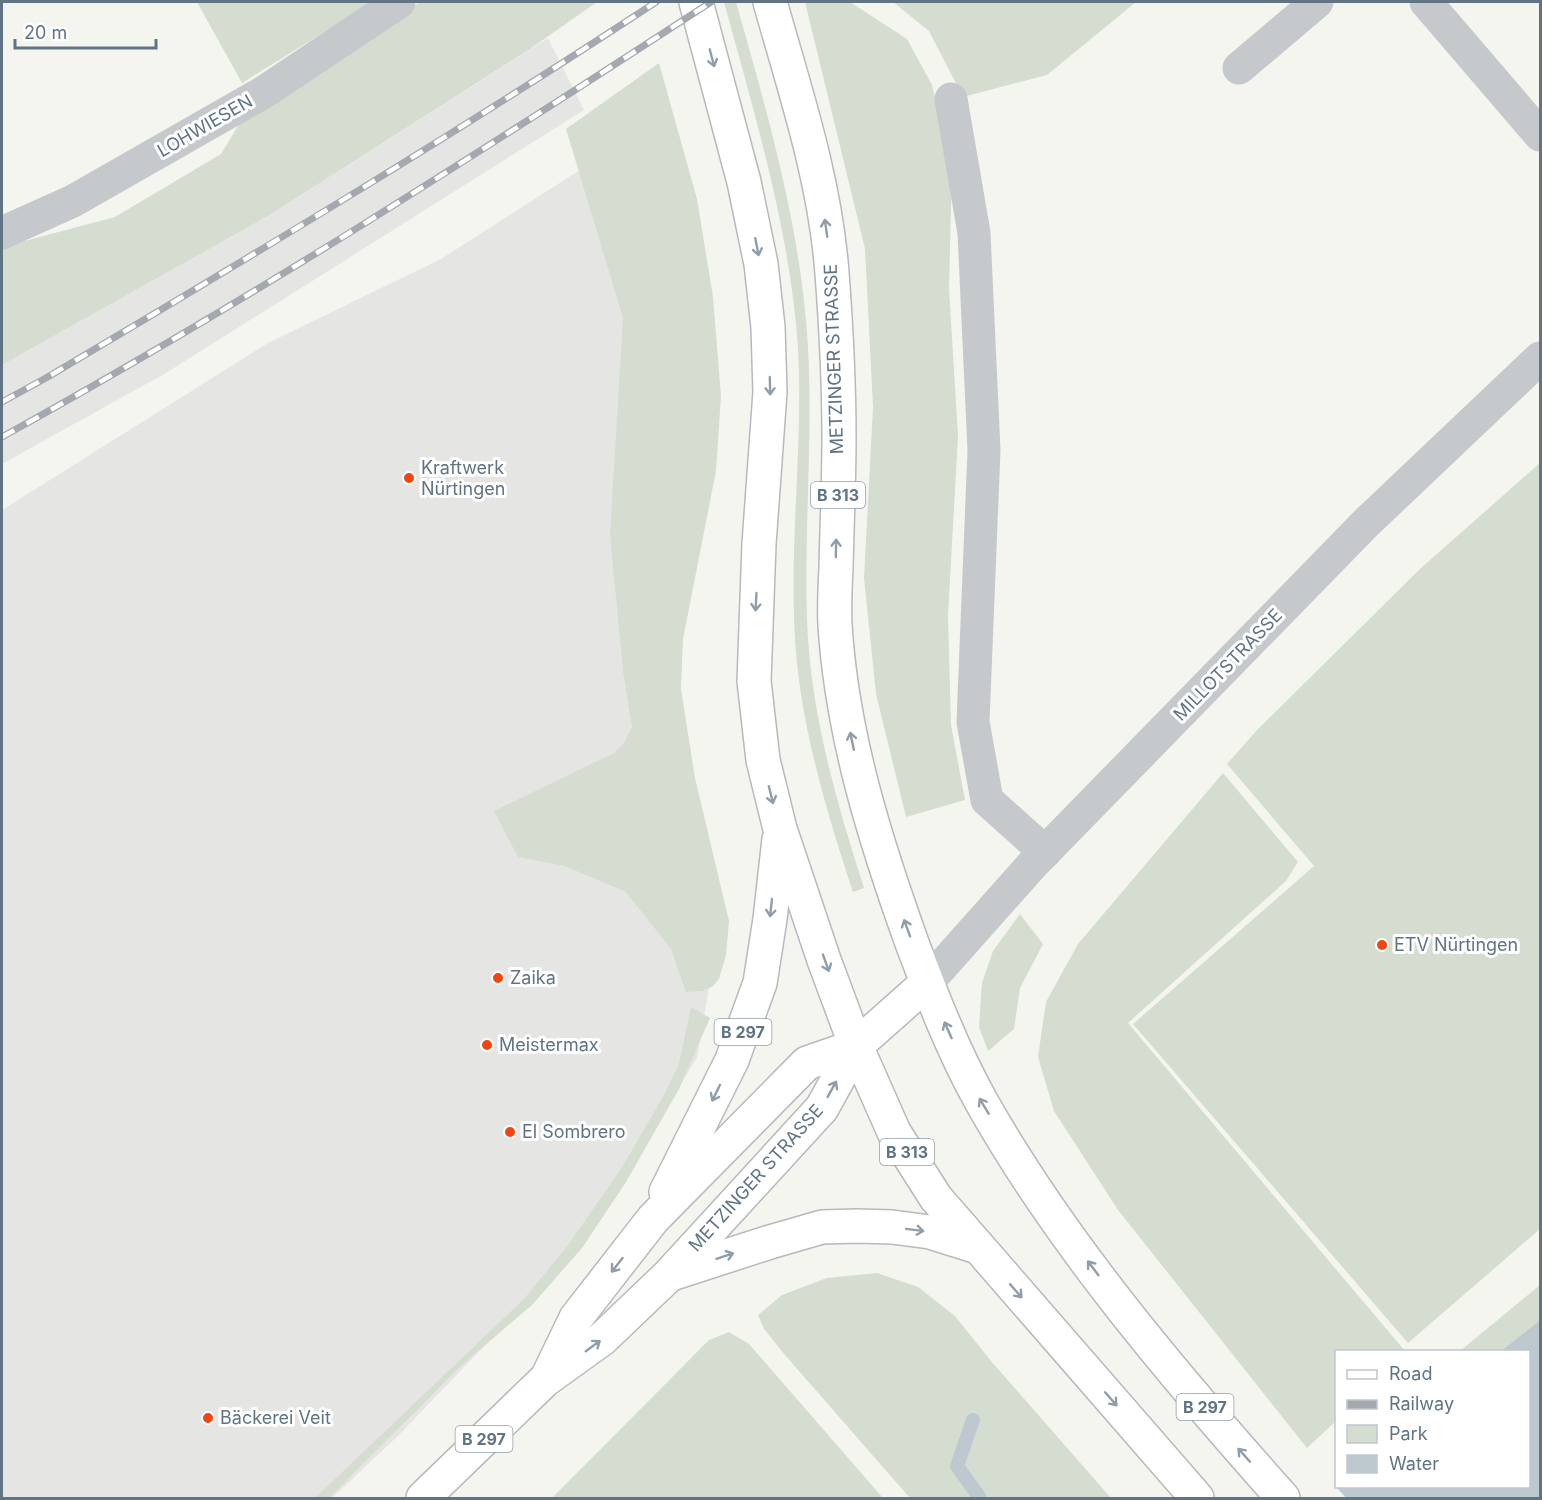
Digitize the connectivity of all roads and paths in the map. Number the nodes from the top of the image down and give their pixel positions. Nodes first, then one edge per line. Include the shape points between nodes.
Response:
1 (399, 2) edge
2 (696, 2) edge
3 (770, 2) edge
4 (1317, 2) edge
5 (1426, 2) edge
6 (1239, 68) dead end
7 (951, 99) dead end
8 (1540, 135) edge
9 (2, 233) edge
10 (1540, 358) edge
11 (780, 829) junction
12 (1045, 852) junction
13 (927, 983) junction
14 (856, 1046) junction
15 (968, 1077) joint
16 (653, 1219) junction
17 (978, 1246) junction
18 (669, 1275) junction
19 (545, 1380) junction
20 (423, 1498) edge
21 (1197, 1498) edge
22 (1283, 1498) edge

1 - 9 street, LOHWIESEN via 264,92 73,201
2 -> 11 main road, B 313 via 744,182 761,264 768,327 770,392 754,681 763,760
13 -> 3 main road, METZINGER STRASSE / B 313 via 888,877 862,788 843,699 834,622 839,433 832,270 818,176
4 - 6 street
5 - 8 street
7 - 12 street via 974,233 984,450 973,722 987,800
10 - 12 street, MILLOTSTRASSE via 1366,523
11 -> 14 main road, B 313
11 -> 16 main road, B 297 via 760,983 732,1060
12 - 13 street, MILLOTSTRASSE
13 - 14 main road, METZINGER STRASSE / B 297
15 -> 13 main road, B 313
14 - 16 main road, METZINGER STRASSE / B 297 via 807,1063
14 - 17 main road, B 313 via 894,1132 936,1198
18 -> 14 main road, METZINGER STRASSE / B 297 via 822,1108
22 -> 15 main road, B 297 via 1128,1314 1078,1248 1029,1178
16 -> 19 main road, METZINGER STRASSE / B 297 via 576,1318
18 -> 17 main road, B 297 via 822,1227 930,1232
17 -> 21 main road
19 -> 18 main road, METZINGER STRASSE / B 297 via 602,1339
19 - 20 main road, METZINGER STRASSE / B 297

